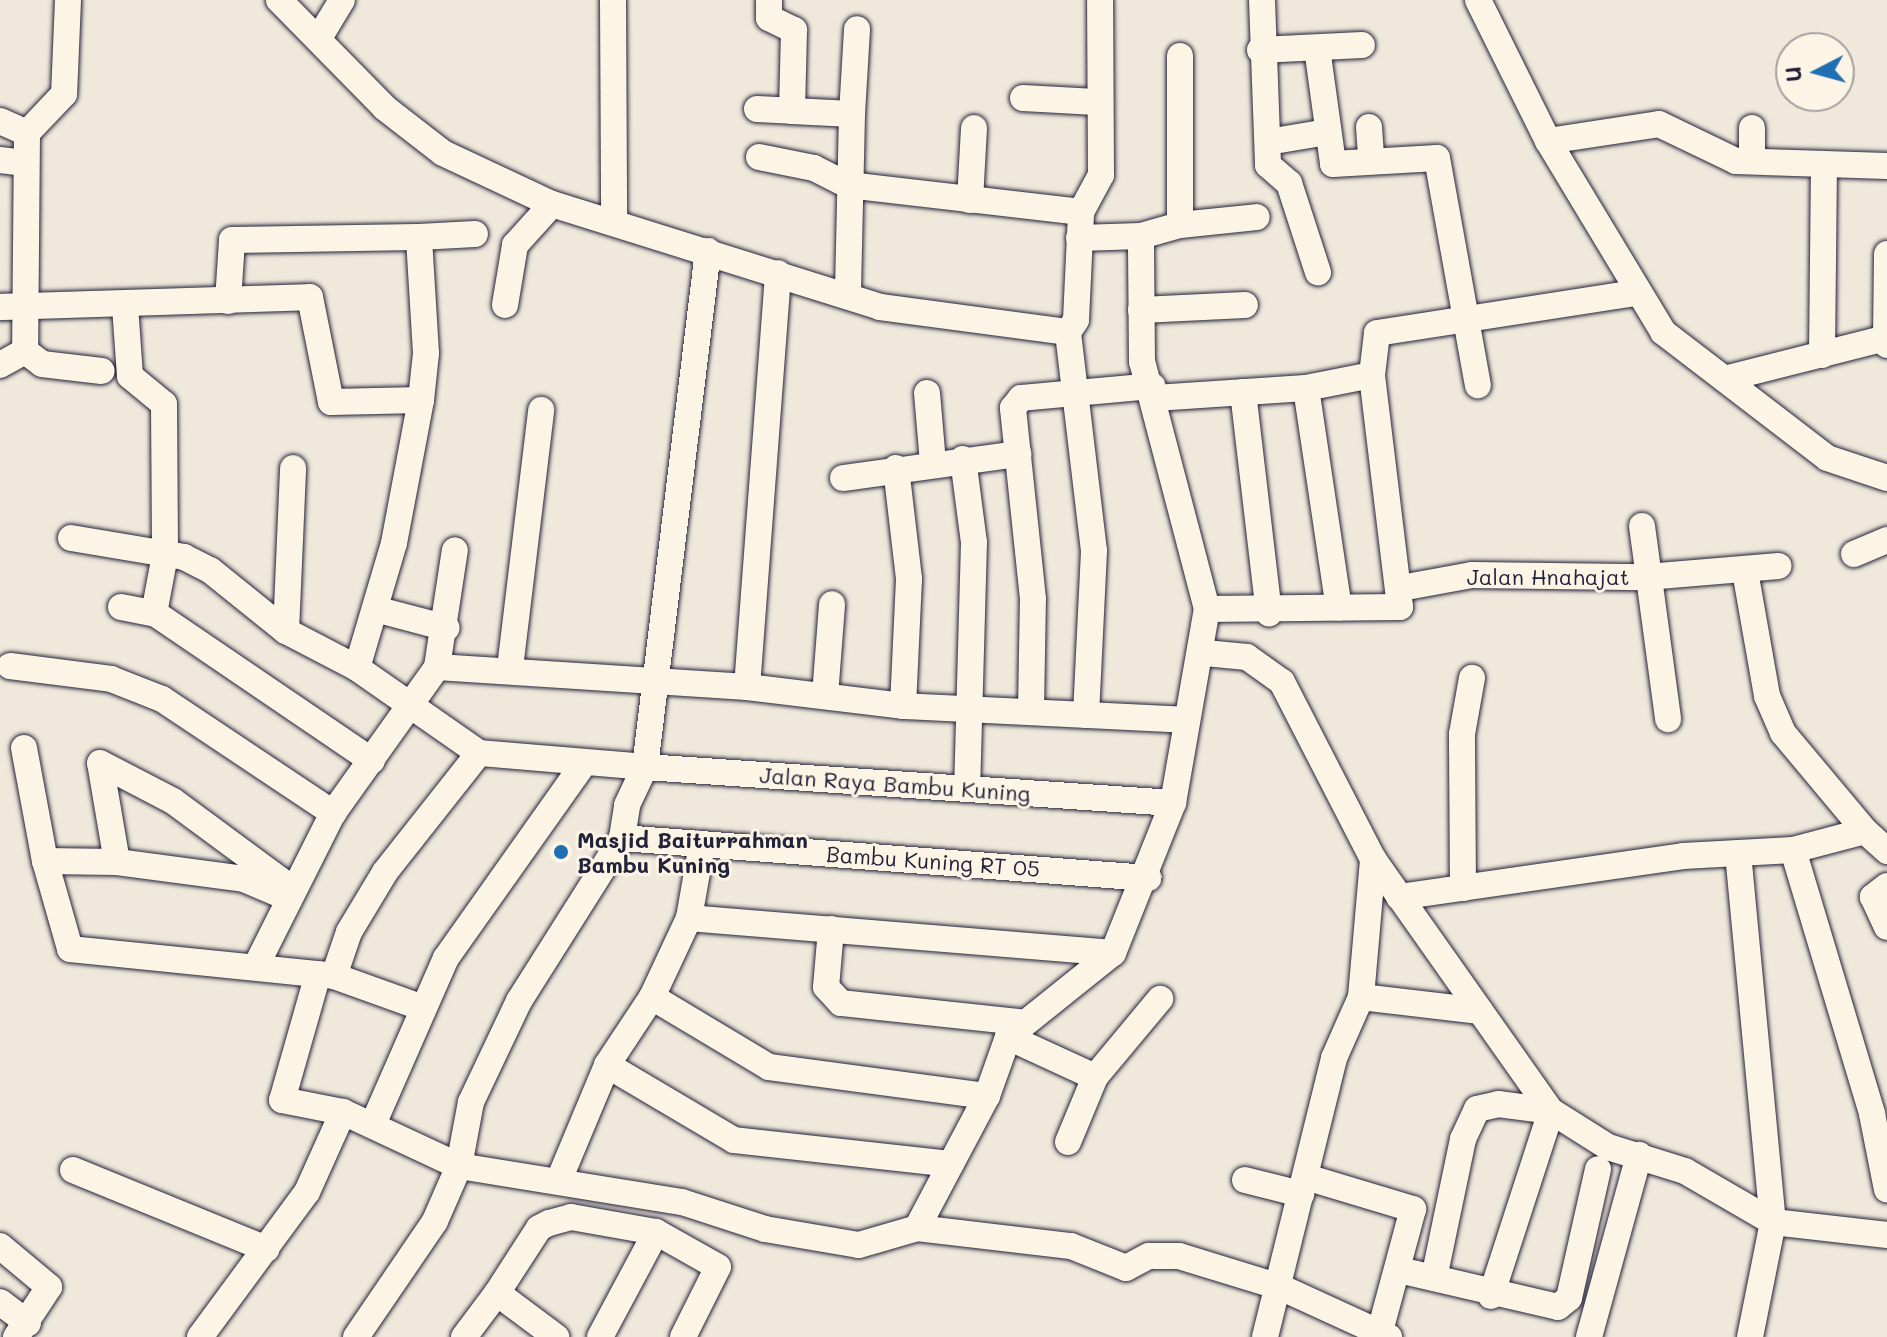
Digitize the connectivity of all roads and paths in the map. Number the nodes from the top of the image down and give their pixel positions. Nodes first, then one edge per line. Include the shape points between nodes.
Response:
1 (68, 0) edge
2 (279, 0) edge
3 (342, 0) edge
4 (613, 0) edge
5 (769, 0) edge
6 (1100, 0) edge
7 (1262, 0) edge
8 (1478, 0) edge
9 (857, 29) dead end
10 (319, 38) junction
11 (1362, 45) dead end
12 (1317, 48) junction
13 (1260, 50) junction
14 (1180, 56) dead end
15 (1023, 98) dead end
16 (1096, 102) junction
17 (757, 109) dead end
18 (792, 111) junction
19 (852, 114) junction
20 (0, 121) edge
21 (1369, 127) dead end
22 (974, 128) dead end
23 (1752, 128) dead end
24 (1327, 132) junction
25 (27, 133) junction
26 (1548, 141) junction
27 (1268, 142) junction
28 (759, 157) dead end
29 (1371, 159) junction
30 (0, 160) edge
31 (1752, 160) junction
32 (26, 163) junction
33 (1824, 164) junction
34 (1887, 166) edge
35 (848, 185) junction
36 (970, 200) junction
37 (552, 204) junction
38 (1257, 217) dead end
39 (614, 219) junction
40 (1080, 225) junction
41 (1180, 225) junction
42 (475, 234) dead end
43 (1141, 236) junction
44 (419, 237) junction
45 (708, 251) junction
46 (1887, 254) edge
47 (1318, 272) dead end
48 (778, 273) junction
49 (1636, 293) junction
50 (848, 296) junction
51 (228, 301) junction
52 (505, 305) dead end
53 (1245, 305) dead end
54 (125, 306) junction
55 (0, 307) edge
56 (27, 309) junction
57 (1141, 310) junction
58 (1462, 322) junction
59 (1068, 332) junction
60 (1886, 341) edge
61 (1822, 355) junction
62 (7, 360) edge
63 (102, 371) dead end
64 (1372, 375) junction
65 (1728, 378) junction
66 (1478, 385) dead end
67 (1306, 388) junction
68 (1153, 392) junction
69 (1243, 392) junction
70 (927, 393) dead end
71 (1073, 394) junction
72 (421, 400) junction
73 (541, 410) dead end
74 (1018, 454) junction
75 (963, 459) junction
76 (933, 463) junction
77 (293, 468) dead end
78 (896, 468) junction
79 (843, 478) dead end
80 (1887, 478) edge
81 (1642, 526) dead end
82 (71, 538) dead end
83 (1887, 540) edge
84 (455, 550) dead end
85 (1854, 554) dead end
86 (165, 555) junction
87 (1779, 566) dead end
88 (1745, 571) junction
89 (1647, 577) junction
90 (1401, 588) junction
91 (832, 604) dead end
92 (121, 607) dead end
93 (1339, 608) junction
94 (375, 609) junction
95 (1207, 609) junction
96 (154, 613) junction
97 (1269, 613) junction
98 (447, 628) junction
99 (286, 631) junction
100 (1205, 653) junction
101 (10, 666) dead end
102 (437, 667) junction
103 (357, 668) junction
104 (510, 668) junction
105 (1472, 678) dead end
106 (655, 681) junction
107 (747, 687) junction
108 (825, 696) junction
109 (903, 706) junction
110 (410, 708) junction
111 (967, 708) junction
112 (1031, 710) junction
113 (1086, 715) junction
114 (1668, 719) dead end
115 (1187, 720) junction
116 (24, 748) dead end
117 (479, 753) junction
118 (372, 761) junction
119 (582, 766) junction
120 (645, 767) junction
121 (967, 789) junction
122 (1173, 803) junction
123 (333, 813) junction
124 (1865, 831) junction
125 (622, 838) junction
126 (702, 844) junction
127 (1793, 850) junction
128 (1887, 851) edge
129 (1738, 853) junction
130 (1373, 859) junction
131 (45, 861) junction
132 (117, 862) junction
133 (1148, 878) junction
134 (1887, 886) edge
135 (1463, 888) junction
136 (289, 892) junction
137 (1399, 897) junction
138 (689, 918) junction
139 (1887, 927) edge
140 (831, 929) junction
141 (1113, 953) junction
142 (256, 966) junction
143 (326, 975) junction
144 (652, 997) junction
145 (1361, 997) junction
146 (1160, 999) dead end
147 (420, 1007) junction
148 (1480, 1011) junction
149 (1014, 1030) junction
150 (607, 1065) junction
151 (1095, 1077) junction
152 (987, 1096) junction
153 (1551, 1111) junction
154 (374, 1122) junction
155 (339, 1127) junction
156 (1068, 1142) dead end
157 (1639, 1155) junction
158 (951, 1164) junction
159 (459, 1166) junction
160 (1598, 1169) dead end
161 (73, 1170) dead end
162 (559, 1180) junction
163 (1245, 1180) dead end
164 (1304, 1186) junction
165 (1887, 1190) edge
166 (1773, 1222) junction
167 (917, 1228) junction
168 (656, 1232) junction
169 (1887, 1235) edge
170 (0, 1246) edge
171 (267, 1249) junction
172 (1399, 1270) junction
173 (1434, 1278) junction
174 (1280, 1287) junction
175 (497, 1293) junction
176 (1491, 1296) junction
177 (0, 1302) edge
178 (22, 1330) edge
179 (364, 1334) edge
180 (1384, 1334) edge
181 (200, 1337) edge
182 (464, 1337) edge
183 (556, 1337) edge
184 (600, 1337) edge
185 (683, 1337) edge
186 (1265, 1337) edge
187 (1589, 1337) edge
188 (1750, 1337) edge

1 - 25 street via 64,94
2 - 10 street
3 - 10 street
4 - 39 street
5 - 18 street via 769,18 794,30
6 - 16 street
7 - 13 street
8 - 26 street
9 - 19 street
10 - 37 street via 385,108 443,153
11 - 12 street
12 - 13 street
12 - 24 street
13 - 27 street
14 - 41 street
15 - 16 street
16 - 40 street via 1101,175
17 - 18 street
18 - 19 street
19 - 35 street
20 - 25 street
21 - 29 street
22 - 36 street
23 - 31 street
24 - 27 street
24 - 29 street via 1333,164
25 - 32 street
26 - 31 street via 1659,124 1698,148
26 - 49 street
27 - 47 street via 1268,165 1289,183
28 - 35 street via 814,168
29 - 58 street via 1437,158
30 - 32 street
31 - 33 street
32 - 56 street
33 - 34 street
33 - 61 street
35 - 36 street
35 - 50 street
36 - 40 street
37 - 39 street
37 - 52 street via 515,245
38 - 41 street
39 - 45 street
40 - 43 street
40 - 59 street via 1076,320
41 - 43 street
42 - 44 street
43 - 57 street
44 - 51 street via 232,240
44 - 72 street via 426,353
45 - 48 street
45 - 106 street
46 - 60 street
48 - 50 street
48 - 107 street
49 - 58 street
49 - 65 street via 1663,332
50 - 59 street
51 - 54 street
51 - 72 street via 314,299 331,402
53 - 57 street
54 - 56 street
54 - 86 street via 134,385 164,404
55 - 56 street
56 - 62 street
57 - 68 street via 1142,362
58 - 64 street via 1377,333
58 - 66 street via 1478,361
59 - 71 street
60 - 61 street
61 - 65 street
62 - 63 street
64 - 67 street
64 - 90 street
65 - 80 street via 1834,462
67 - 69 street
67 - 93 street
68 - 69 street
68 - 71 street
68 - 95 street
69 - 97 street
70 - 76 street
71 - 74 street via 1021,398 1013,408
71 - 113 street via 1094,551
72 - 94 street
73 - 104 street
74 - 75 street
74 - 112 street via 1033,599
75 - 76 street
75 - 111 street via 974,542
76 - 78 street
77 - 99 street
78 - 79 street
78 - 109 street via 909,579
81 - 89 street
82 - 86 street
83 - 85 street
84 - 98 street
86 - 96 street
86 - 99 street via 210,570
87 - 88 street, Jalan Hnahajat
88 - 89 street, Jalan Hnahajat
88 - 124 street via 1767,696 1783,733
89 - 90 street, Jalan Hnahajat via 1472,575
89 - 114 street
90 - 93 street via 1400,607 1392,611
91 - 108 street
92 - 96 street
93 - 97 street
94 - 98 street
94 - 103 street
95 - 97 street
95 - 100 street
96 - 118 street
98 - 102 street
99 - 103 street
100 - 115 street
100 - 130 street via 1247,657 1282,682
101 - 123 street via 111,679 162,699
102 - 104 street
102 - 110 street
103 - 110 street
104 - 106 street
105 - 135 street via 1462,734
106 - 107 street
106 - 120 street
107 - 108 street
108 - 109 street
109 - 111 street
110 - 117 street
110 - 118 street
111 - 112 street
111 - 121 street
112 - 113 street
113 - 115 street
115 - 122 street
116 - 131 street
117 - 119 street, Jalan Raya Bambu Kuning
117 - 143 street via 385,872
118 - 123 street
119 - 120 street, Jalan Raya Bambu Kuning
119 - 147 street via 446,958
120 - 121 street, Jalan Raya Bambu Kuning
120 - 125 street via 627,805
121 - 122 street, Jalan Raya Bambu Kuning
122 - 133 street
123 - 136 street
124 - 127 street
124 - 128 street
125 - 126 street, Bambu Kuning RT 05
125 - 159 street via 519,1001 471,1102
126 - 133 street, Bambu Kuning RT 05
126 - 138 street
127 - 129 street
127 - 165 street via 1872,1114
129 - 135 street
129 - 166 street
130 - 137 street
130 - 145 street
131 - 132 street
131 - 142 street via 70,949
132 - 136 street via 244,879
132 - 136 street via 100,763 173,801
133 - 141 street
134 - 139 street via 1873,897
135 - 137 street
136 - 142 street
137 - 148 street
138 - 140 street
138 - 144 street
140 - 141 street
140 - 149 street via 826,987 841,1003
141 - 149 street
142 - 143 street
143 - 147 street
143 - 155 street via 282,1100
144 - 150 street
144 - 152 street via 769,1067
145 - 148 street
145 - 164 street via 1334,1058
146 - 151 street
147 - 154 street
148 - 153 street
149 - 151 street
149 - 152 street
150 - 158 street via 734,1140
150 - 162 street
151 - 156 street
152 - 158 street
153 - 157 street via 1608,1147
153 - 173 street via 1477,1109 1463,1139
153 - 176 street
154 - 155 street
154 - 159 street
155 - 171 street
157 - 166 street via 1685,1171
157 - 187 street
158 - 167 street
159 - 162 street
159 - 179 street via 435,1221
160 - 176 street via 1569,1298 1545,1308
161 - 171 street
162 - 167 street via 859,1245
163 - 164 street
164 - 172 street via 1410,1204 1415,1222
164 - 174 street
166 - 169 street
166 - 188 street
167 - 174 street via 1071,1246 1126,1268 1149,1256 1179,1256
168 - 175 street via 571,1217 549,1223 539,1228
168 - 184 street
168 - 185 street via 718,1267
170 - 178 street via 49,1287
171 - 181 street
172 - 173 street
172 - 180 street
173 - 176 street
174 - 180 street
174 - 186 street
175 - 182 street
175 - 183 street
177 - 178 street

